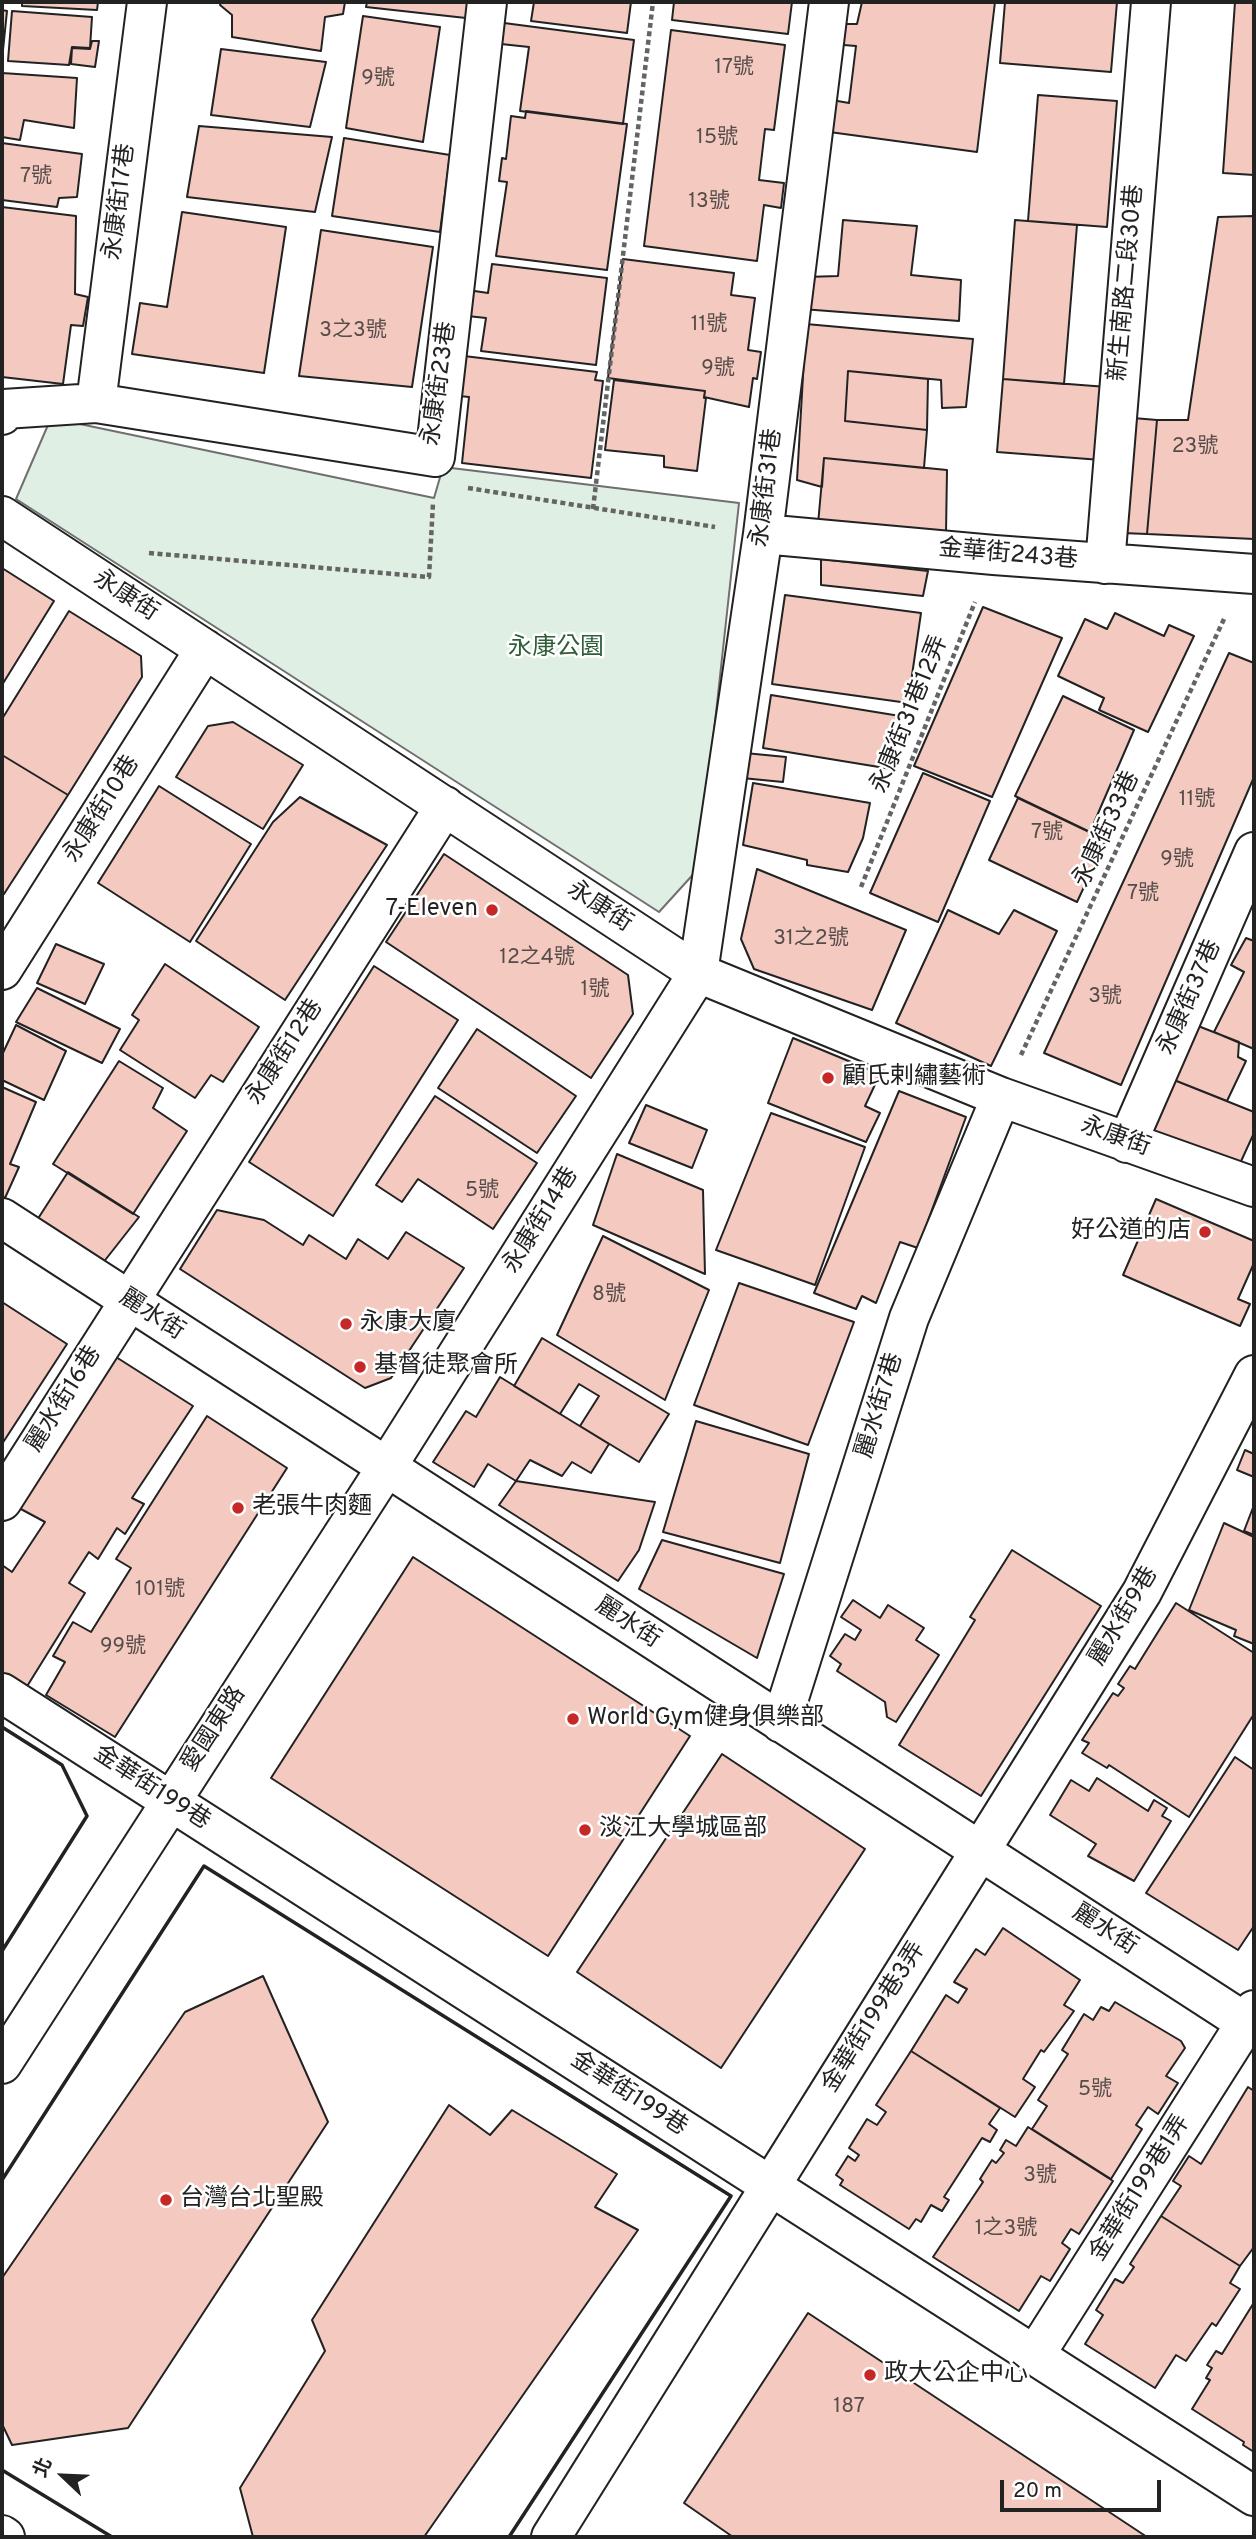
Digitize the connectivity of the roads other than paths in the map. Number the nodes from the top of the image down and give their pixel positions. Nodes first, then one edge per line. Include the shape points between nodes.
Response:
1 (147, 2) edge
2 (487, 2) edge
3 (829, 2) edge
4 (1151, 2) edge
5 (96, 402) junction
6 (2, 415) edge
7 (2, 516) edge
8 (763, 534) junction
9 (1105, 564) junction
10 (1242, 574) edge
11 (205, 649) junction
12 (445, 806) junction
13 (1254, 852) edge
14 (2, 970) edge
15 (698, 973) junction
16 (1002, 1097) junction
17 (1127, 1143) junction
18 (1254, 1186) edge
19 (2, 1218) edge
20 (128, 1300) junction
21 (1254, 1375) edge
22 (386, 1468) junction
23 (2, 1500) edge
24 (2, 1693) edge
25 (781, 1723) junction
26 (169, 1801) junction
27 (981, 1852) junction
28 (1252, 2020) edge
29 (2, 2064) edge
30 (769, 2185) junction
31 (1035, 2355) junction
32 (1254, 2496) edge
33 (551, 2537) edge

1 - 5 street, 永康街17巷
2 - 5 street, 永康街23巷 via 435,457
3 - 8 street, 永康街31巷
4 - 9 street, 新生南路二段30巷
5 - 6 street, 永康街23巷 via 4,409
7 - 11 street, 永康街
8 - 9 street, 金華街243巷
8 - 15 street, 永康街31巷
9 - 10 street, 金華街243巷
11 - 12 street, 永康街
11 - 14 street, 永康街10巷
12 - 15 street, 永康街
12 - 20 street, 永康街12巷
13 - 17 street, 永康街37巷
15 - 16 street, 永康街
15 - 22 street, 永康街14巷
16 - 17 street, 永康街
16 - 25 street, 麗水街7巷 via 909,1318
17 - 18 street, 永康街
19 - 20 street, 麗水街
20 - 22 street, 麗水街
20 - 23 street, 麗水街16巷
21 - 27 street, 麗水街9巷 via 1142,1592
22 - 25 street, 麗水街
22 - 26 street, 愛國東路
24 - 26 street, 金華街199巷
25 - 27 street, 麗水街
26 - 29 street, 愛國東路
26 - 30 street, 金華街199巷
27 - 28 street, 麗水街
27 - 30 street, 金華街199巷3弄
28 - 31 street, 金華街199巷1弄
30 - 31 street, 金華街199巷
30 - 33 street, 金華街199巷3弄
31 - 32 street, 金華街199巷

